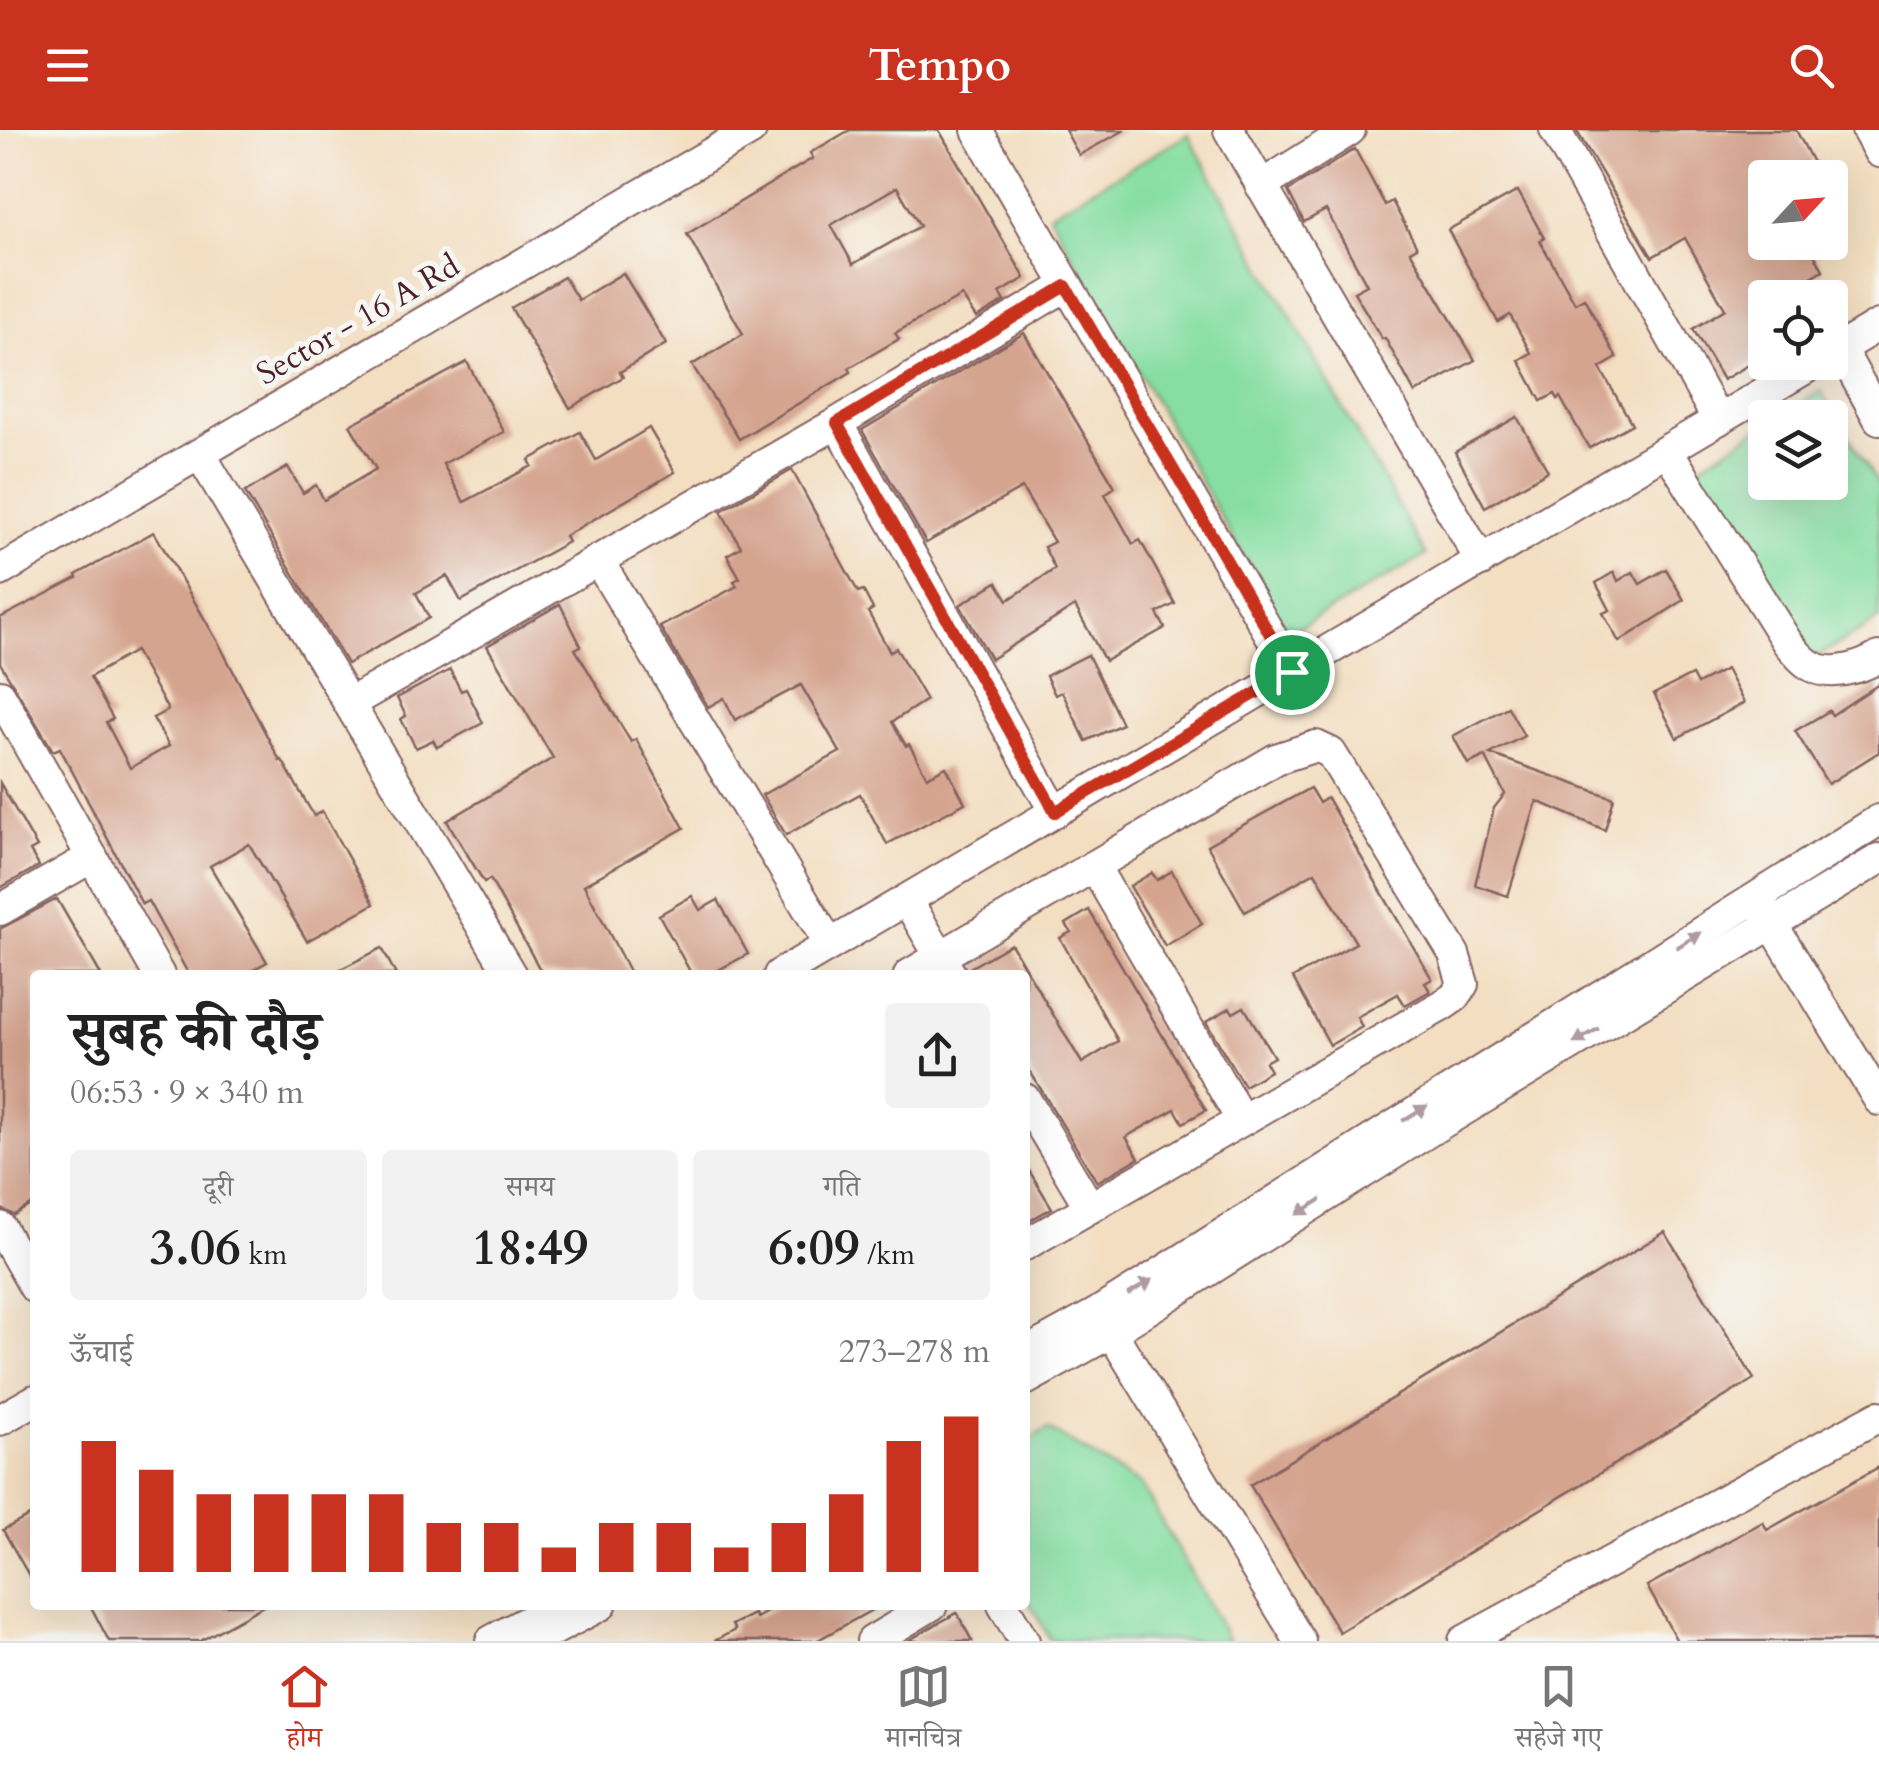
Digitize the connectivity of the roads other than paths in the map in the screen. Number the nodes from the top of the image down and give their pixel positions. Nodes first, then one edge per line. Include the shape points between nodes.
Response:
1 (751, 130) edge
2 (977, 130) edge
3 (1229, 130) edge
4 (1350, 130) edge
5 (1555, 130) edge
6 (1867, 130) edge
7 (1879, 152) edge
8 (1262, 186) junction
9 (1066, 286) junction
10 (1879, 325) edge
11 (1848, 344) edge
12 (1848, 379) edge
13 (1786, 380) edge
14 (1879, 419) edge
15 (1718, 420) junction
16 (837, 423) junction
17 (1667, 450) junction
18 (200, 454) junction
19 (598, 560) junction
20 (1481, 560) junction
21 (0, 572) edge
22 (1879, 658) edge
23 (1292, 672) junction
24 (0, 694) edge
25 (350, 702) junction
26 (1055, 812) junction
27 (1879, 820) edge
28 (92, 857) junction
29 (1879, 859) edge
30 (1094, 866) junction
31 (1756, 898) junction
32 (906, 900) junction
33 (0, 910) edge
34 (1773, 924) junction
35 (830, 945) junction
36 (945, 966) edge
37 (156, 970) edge
38 (508, 970) edge
39 (788, 970) edge
40 (1879, 1100) edge
41 (1241, 1119) junction
42 (1034, 1137) edge
43 (1088, 1206) junction
44 (0, 1227) edge
45 (1030, 1241) edge
46 (30, 1279) edge
47 (1104, 1323) junction
48 (1030, 1351) edge
49 (1030, 1376) edge
50 (30, 1403) edge
51 (1879, 1416) edge
52 (0, 1420) edge
53 (549, 1610) edge
54 (592, 1610) edge
55 (924, 1610) edge
56 (1006, 1610) edge
57 (490, 1641) edge
58 (533, 1641) edge
59 (872, 1641) edge
60 (1024, 1641) edge
61 (1300, 1641) edge
62 (1464, 1641) edge

1 - 18 street, Sector - 16 A Rd
2 - 9 street
3 - 8 street
4 - 8 street
5 - 15 street
6 - 7 street
8 - 20 street
9 - 16 street
9 - 23 street
10 - 11 street
12 - 14 street
13 - 15 street
15 - 17 street
16 - 19 street
16 - 26 street
17 - 20 street
17 - 22 street via 1787,642 1812,667 1835,671
18 - 21 street, Sector - 16 A Rd
18 - 25 street
19 - 25 street
19 - 35 street
20 - 23 street
23 - 26 street
24 - 28 street
25 - 38 street
26 - 32 street
27 - 31 street
28 - 33 street
28 - 37 street
29 - 34 street
30 - 36 street
30 - 41 street
30 - 41 street via 1276,759 1316,746 1331,753 1454,954 1462,984 1456,996
31 - 34 street
47 -> 31 street
32 - 35 street
32 - 36 street
34 - 40 street
34 -> 47 street
35 - 39 street
41 - 43 street
42 - 43 street
43 - 45 street
44 - 46 street
47 - 48 street
47 - 49 street
47 - 61 street
50 - 52 street
51 - 62 street
53 - 57 street
54 - 58 street
55 - 59 street
56 - 60 street

